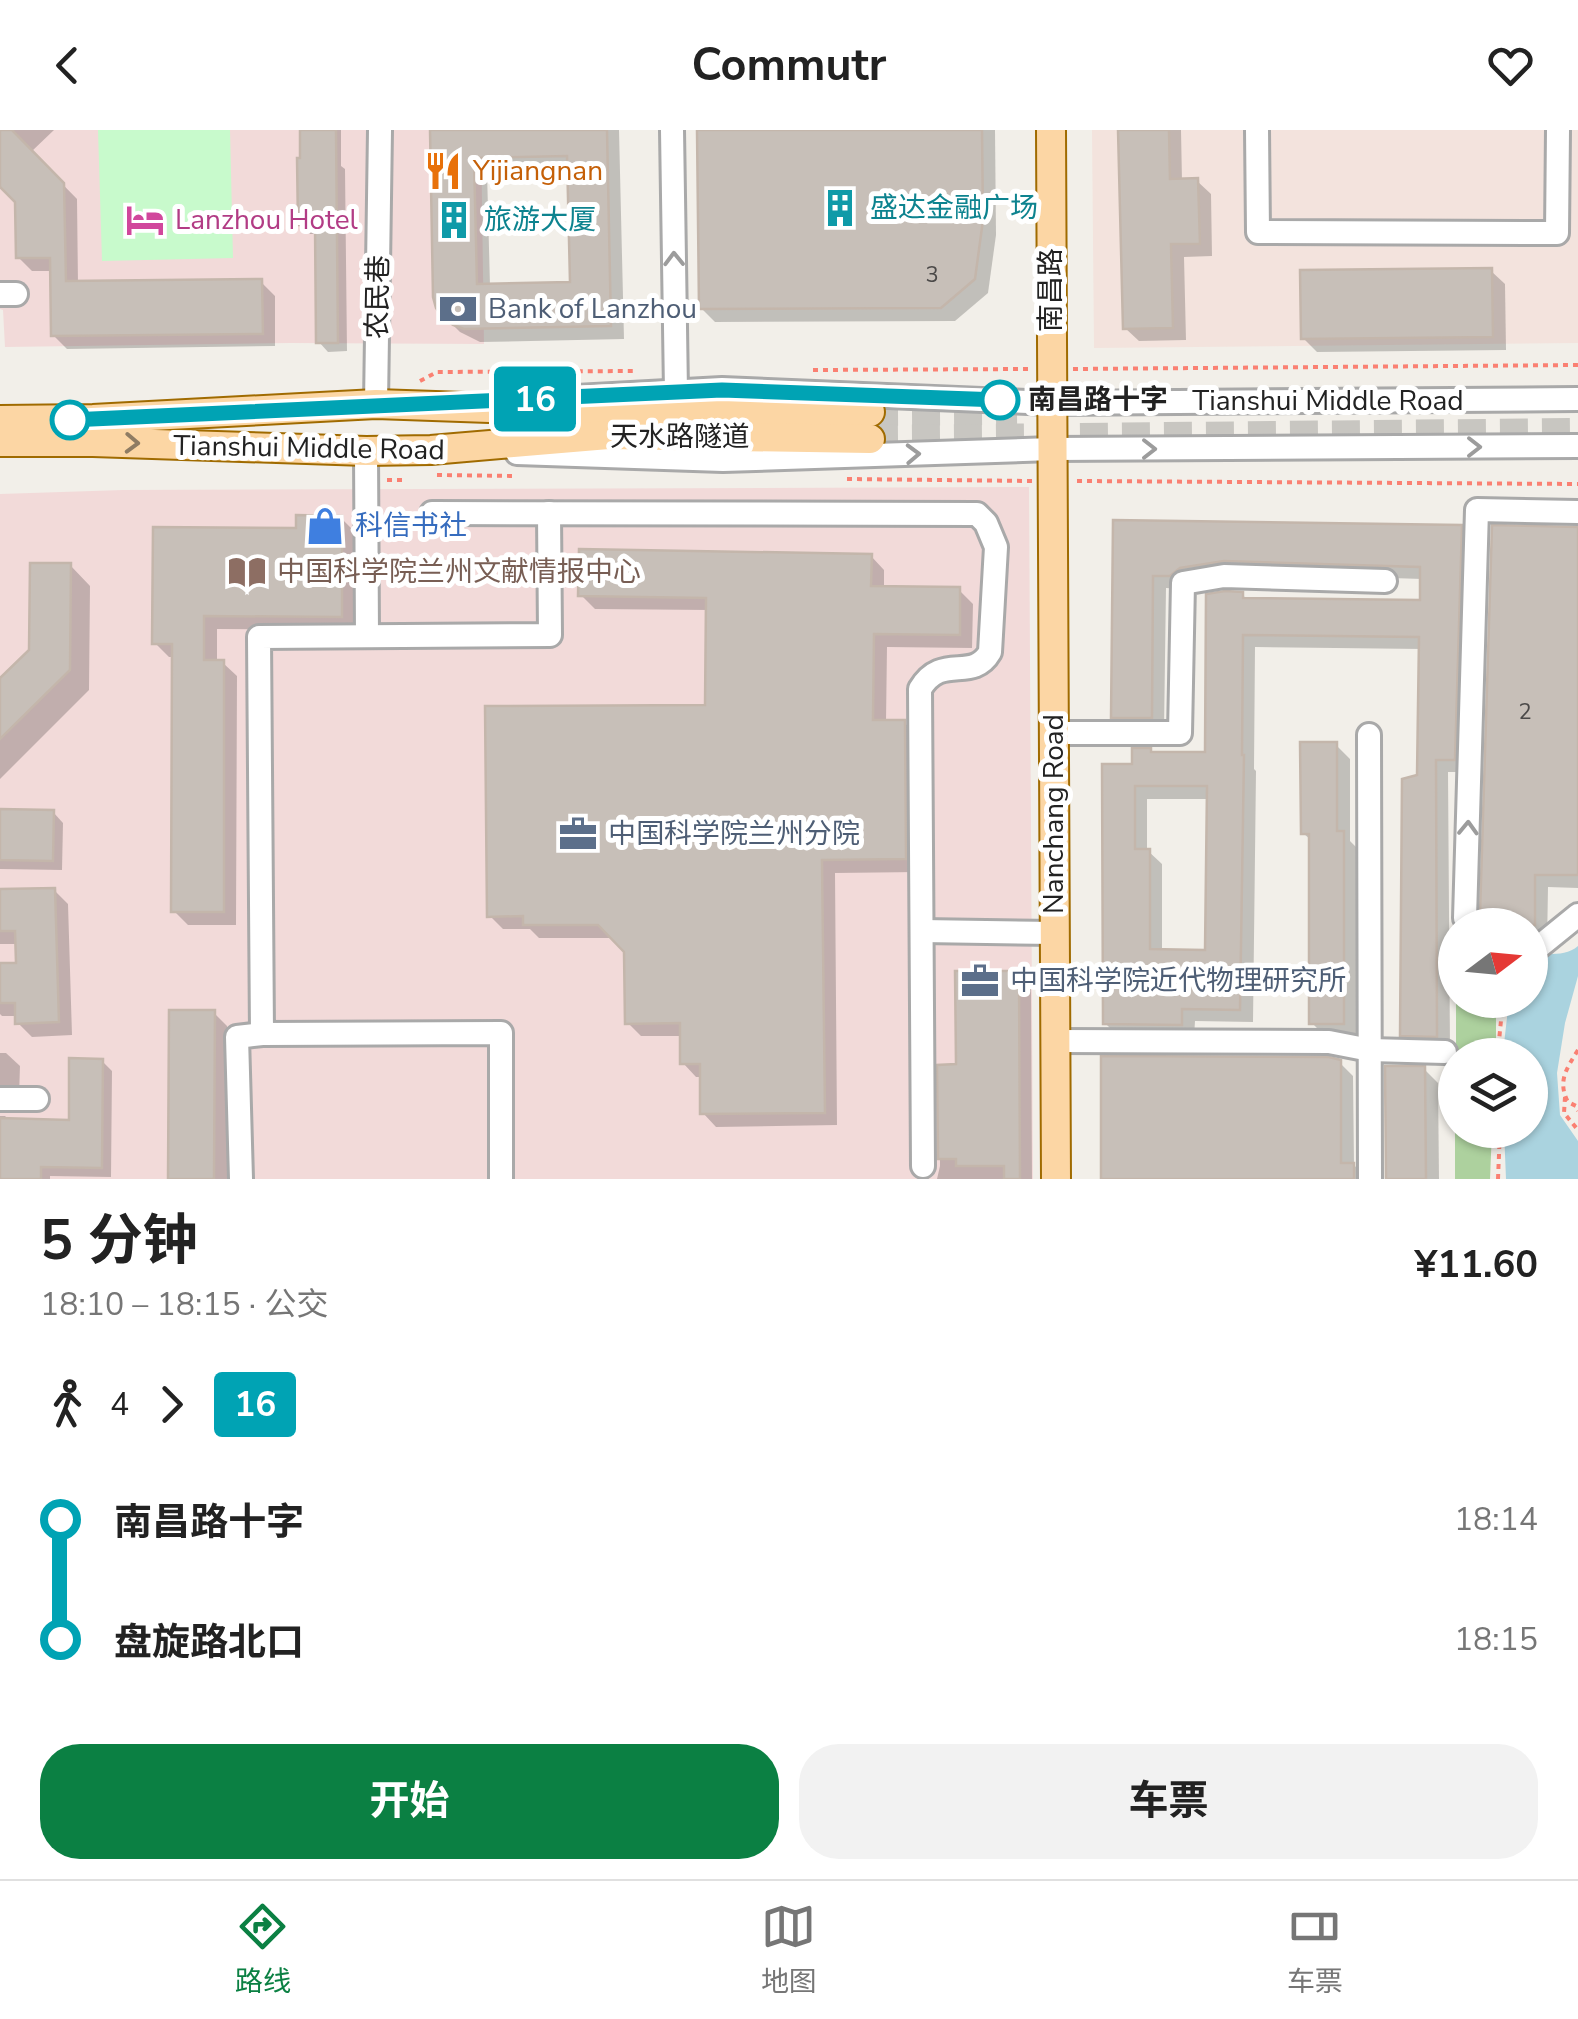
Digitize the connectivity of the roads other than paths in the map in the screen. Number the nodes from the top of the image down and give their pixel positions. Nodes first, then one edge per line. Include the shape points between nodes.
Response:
1 (380, 130) edge
2 (672, 130) edge
3 (1051, 130) edge
4 (1257, 130) edge
5 (1558, 130) edge
6 (676, 392) junction
7 (1578, 399) edge
8 (1051, 402) junction
9 (376, 404) junction
10 (426, 404) junction
11 (0, 420) edge
12 (0, 442) edge
13 (1578, 446) edge
14 (1052, 449) junction
15 (366, 451) junction
16 (432, 463) junction
17 (432, 512) dead end
18 (1578, 512) edge
19 (548, 513) junction
20 (1385, 581) dead end
21 (367, 636) junction
22 (1054, 733) junction
23 (1368, 735) dead end
24 (1466, 908) edge
25 (1578, 915) edge
26 (922, 932) junction
27 (1055, 933) junction
28 (1548, 939) edge
29 (262, 1034) junction
30 (1055, 1041) junction
31 (1370, 1050) junction
32 (1438, 1052) edge
33 (0, 1099) edge
34 (37, 1099) dead end
35 (923, 1166) dead end
36 (241, 1179) edge
37 (501, 1179) edge
38 (1056, 1179) edge
39 (1370, 1179) edge

1 - 9 street, 农民巷
6 -> 2 street
3 - 8 main road, 南昌路
4 - 5 street via 1258,232 1558,233
6 - 8 street, Tianshui Middle Road
6 - 10 street, Tianshui Middle Road
7 - 8 street, Tianshui Middle Road
8 - 14 main road, 南昌路
9 - 10 main road, Tianshui Middle Road
9 - 11 main road, Tianshui Middle Road
10 - 16 main road, 天水路隧道 via 870,425 608,435
12 -> 15 main road, Tianshui Middle Road
14 -> 13 street, Tianshui Middle Road
16 -> 14 street, Tianshui Middle Road
14 - 22 main road, Nanchang Road
15 - 16 main road, Tianshui Middle Road
15 - 21 street
17 - 19 street
24 -> 18 street via 1477,510
19 - 21 street via 550,636
19 - 26 street via 976,514 986,524 996,547 990,652 975,667 932,674 920,689
20 - 22 street via 1224,576 1183,582 1180,733
21 - 29 street via 259,637
22 - 27 main road, Nanchang Road
23 - 31 street
25 - 28 street
26 - 27 street
26 - 35 street
27 - 30 main road, Nanchang Road
29 - 36 street via 237,1037
29 - 37 street via 500,1033
30 - 31 street via 1329,1042
30 - 38 main road, Nanchang Road
31 - 32 street
31 - 39 street
33 - 34 street

